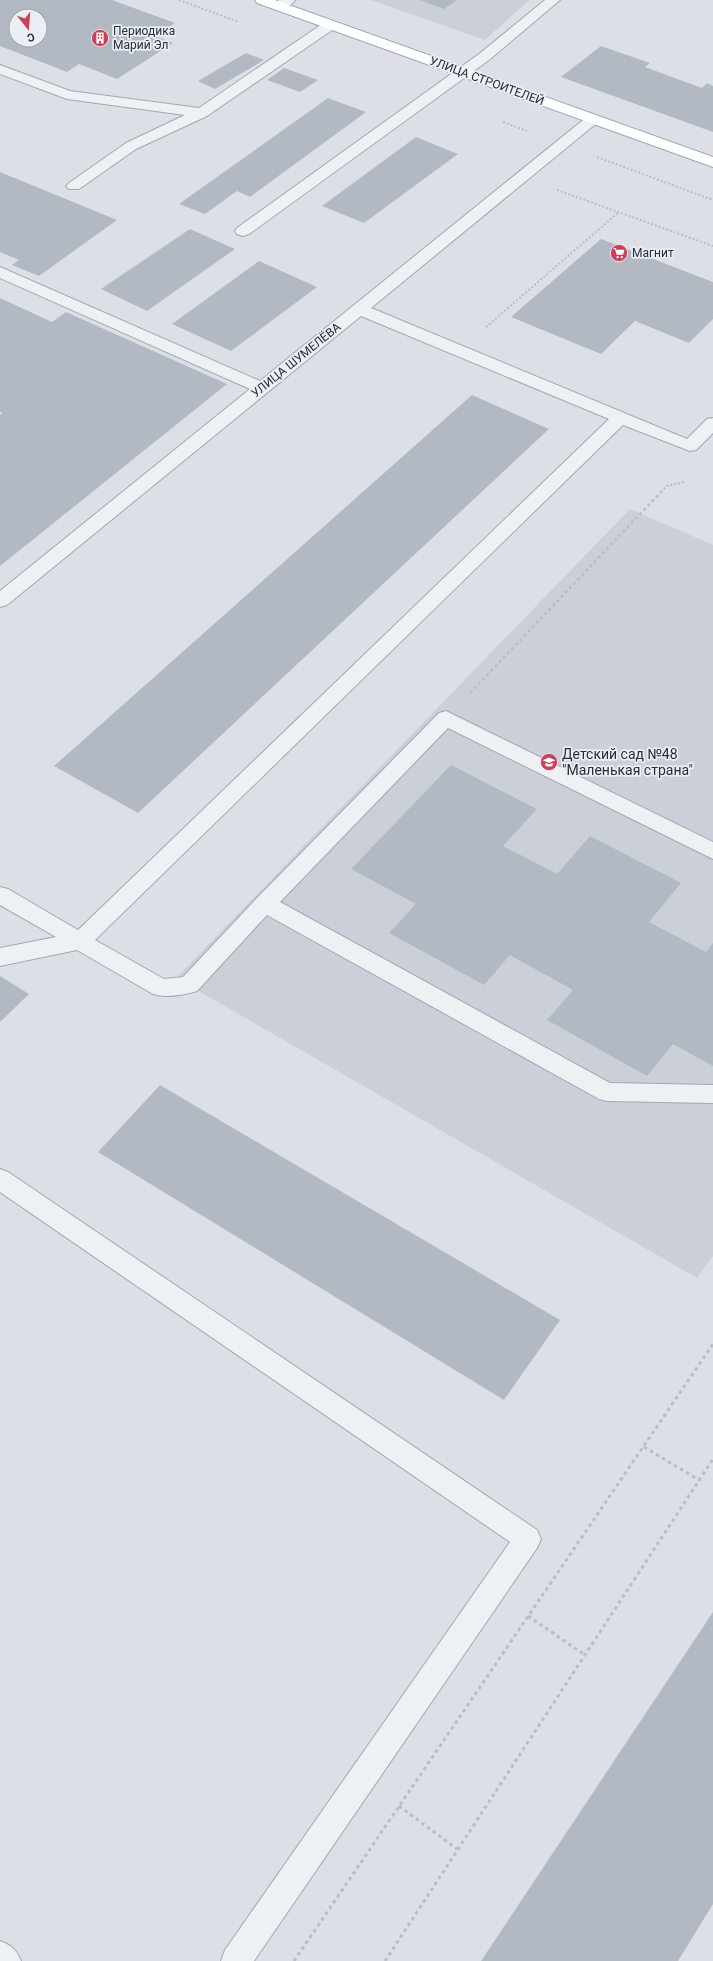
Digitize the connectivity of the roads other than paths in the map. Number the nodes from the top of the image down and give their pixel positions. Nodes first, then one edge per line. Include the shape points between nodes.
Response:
1 (262, 0) edge
2 (553, 0) edge
3 (283, 3) edge
4 (330, 25) junction
5 (0, 69) edge
6 (462, 73) junction
7 (202, 113) junction
8 (592, 119) junction
9 (713, 162) edge
10 (74, 186) dead end
11 (243, 231) dead end
12 (0, 272) edge
13 (359, 309) junction
14 (263, 388) junction
15 (621, 417) junction
16 (713, 423) edge
17 (0, 601) edge
18 (713, 851) edge
19 (0, 895) edge
20 (265, 904) junction
21 (80, 941) junction
22 (0, 958) edge
23 (713, 1094) edge
24 (0, 1179) edge
25 (0, 1956) edge
26 (6, 1961) edge
27 (236, 1961) edge

1 - 3 main road, УЛИЦА СТРОИТЕЛЕЙ
2 - 6 street
3 - 4 main road, УЛИЦА СТРОИТЕЛЕЙ
4 - 6 main road, УЛИЦА СТРОИТЕЛЕЙ
4 - 7 street
5 - 7 street via 67,95
6 - 8 main road, УЛИЦА СТРОИТЕЛЕЙ
6 - 11 street
7 - 10 street via 131,146
8 - 9 main road, УЛИЦА СТРОИТЕЛЕЙ
8 - 13 street, УЛИЦА ШУМЕЛЁВА
12 - 14 street
13 - 14 street, УЛИЦА ШУМЕЛЁВА
13 - 15 street
14 - 17 street, УЛИЦА ШУМЕЛЁВА
15 - 16 street via 690,446
15 - 21 street
18 - 20 street via 446,718
19 - 21 street
20 - 21 street via 188,985 162,988
20 - 23 street via 607,1092
21 - 22 street
24 - 27 street via 528,1539
25 - 26 street

